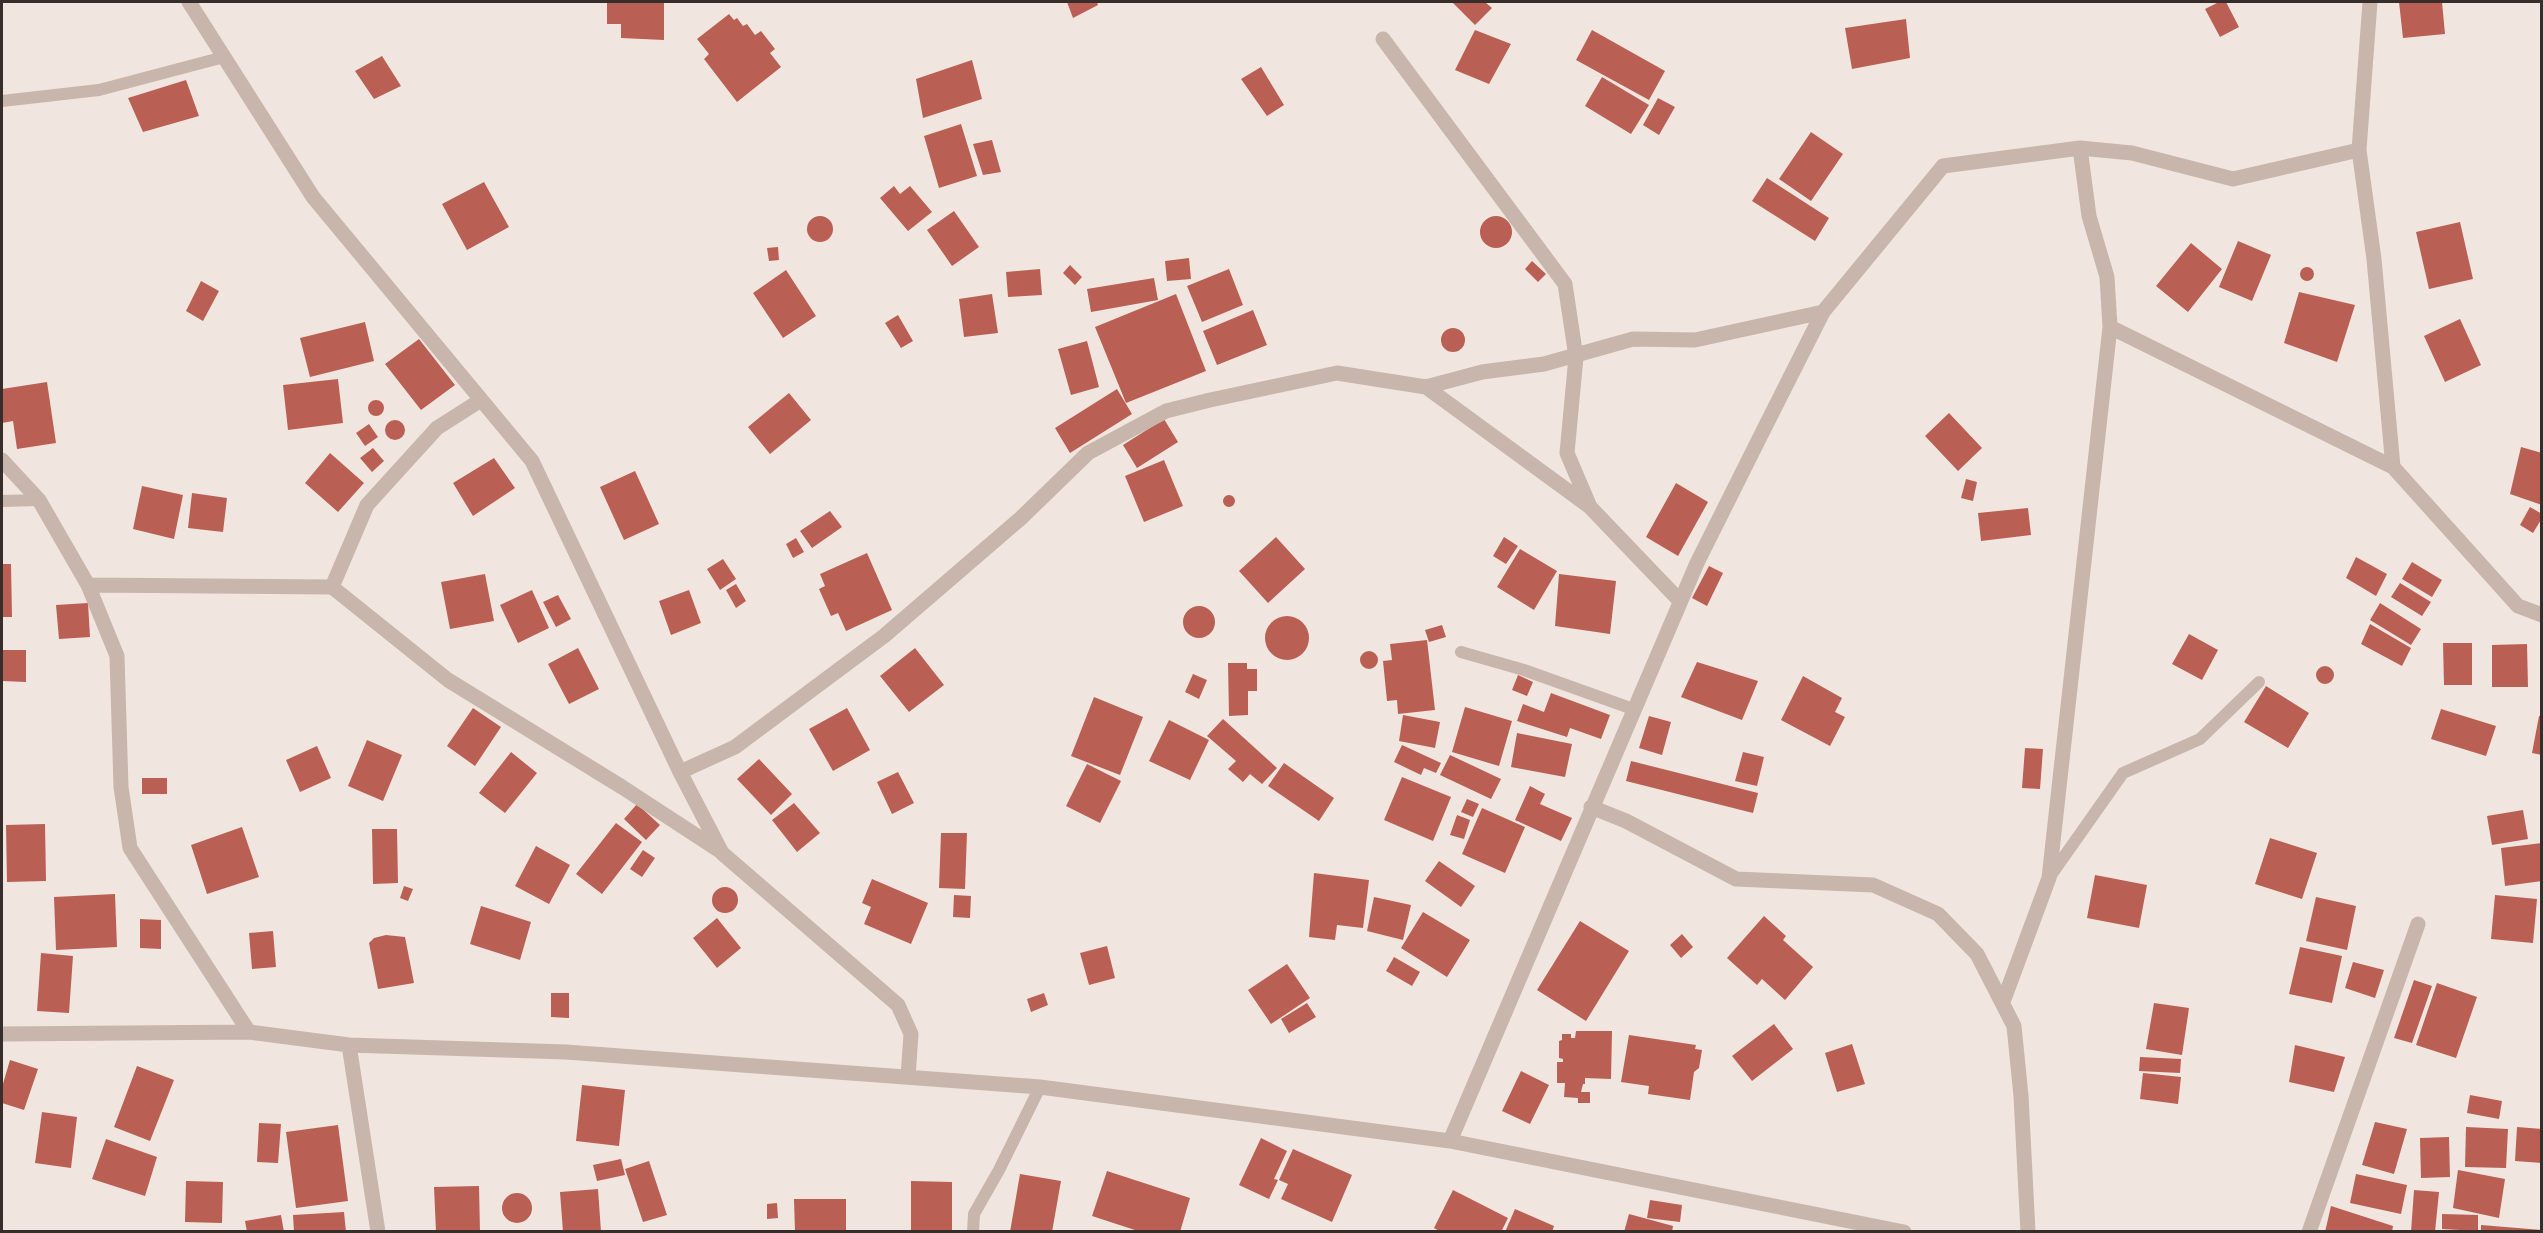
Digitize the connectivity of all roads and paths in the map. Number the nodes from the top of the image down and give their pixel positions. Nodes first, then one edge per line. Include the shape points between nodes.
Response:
1 (189, 2) edge
2 (2370, 2) edge
3 (1383, 39) dead end
4 (224, 57) junction
5 (2, 101) edge
6 (2080, 148) junction
7 (2359, 150) junction
8 (1823, 312) junction
9 (2109, 327) junction
10 (1576, 357) junction
11 (1426, 387) junction
12 (481, 400) junction
13 (2, 460) edge
14 (2393, 467) junction
15 (39, 500) junction
16 (2, 501) edge
17 (1590, 507) junction
18 (88, 585) junction
19 (332, 587) junction
20 (1680, 601) junction
21 (2541, 615) edge
22 (1461, 652) dead end
23 (2259, 682) dead end
24 (1634, 710) junction
25 (680, 772) junction
26 (1591, 807) junction
27 (722, 853) junction
28 (2049, 878) junction
29 (2418, 924) dead end
30 (2002, 1002) junction
31 (249, 1032) junction
32 (2, 1034) edge
33 (349, 1046) junction
34 (908, 1077) junction
35 (1040, 1087) junction
36 (1450, 1141) junction
37 (378, 1232) edge
38 (973, 1232) edge
39 (1904, 1232) edge
40 (2028, 1232) edge
41 (2309, 1232) edge

1 - 4 street
2 - 7 street
3 - 10 street via 1565,284
4 - 5 lane via 99,90
4 - 12 street via 313,197
6 - 7 street via 2132,153 2233,179
6 - 8 street via 1943,166
6 - 9 street via 2089,216 2107,277
7 - 14 street via 2375,270
8 - 10 street via 1695,340 1633,339
8 - 20 street
9 - 14 street
9 - 28 street
10 - 11 street via 1482,372
10 - 17 street via 1567,453
11 - 17 street
11 - 25 street via 1343,372 1166,411 1088,453 1021,518 884,636 735,747
12 - 19 street via 437,428 367,506
12 - 25 street via 532,461
13 - 15 street
14 - 21 street via 2518,606
15 - 16 lane
15 - 18 street
17 - 20 street
18 - 19 street
18 - 31 street via 117,656 121,787 130,848
19 - 27 street via 448,680
20 - 24 street
22 - 24 lane
23 - 28 lane via 2200,739 2123,773
24 - 26 street
25 - 27 street
26 - 30 street via 1626,821 1736,879 1873,885 1938,914 1977,954
26 - 36 street
27 - 34 street via 898,1005 911,1034
28 - 30 street
29 - 41 street
30 - 40 street via 2014,1026
31 - 32 street
31 - 33 street
33 - 34 street via 566,1052
33 - 37 street
34 - 35 street
35 - 36 street
35 - 38 lane via 974,1214
36 - 39 street

